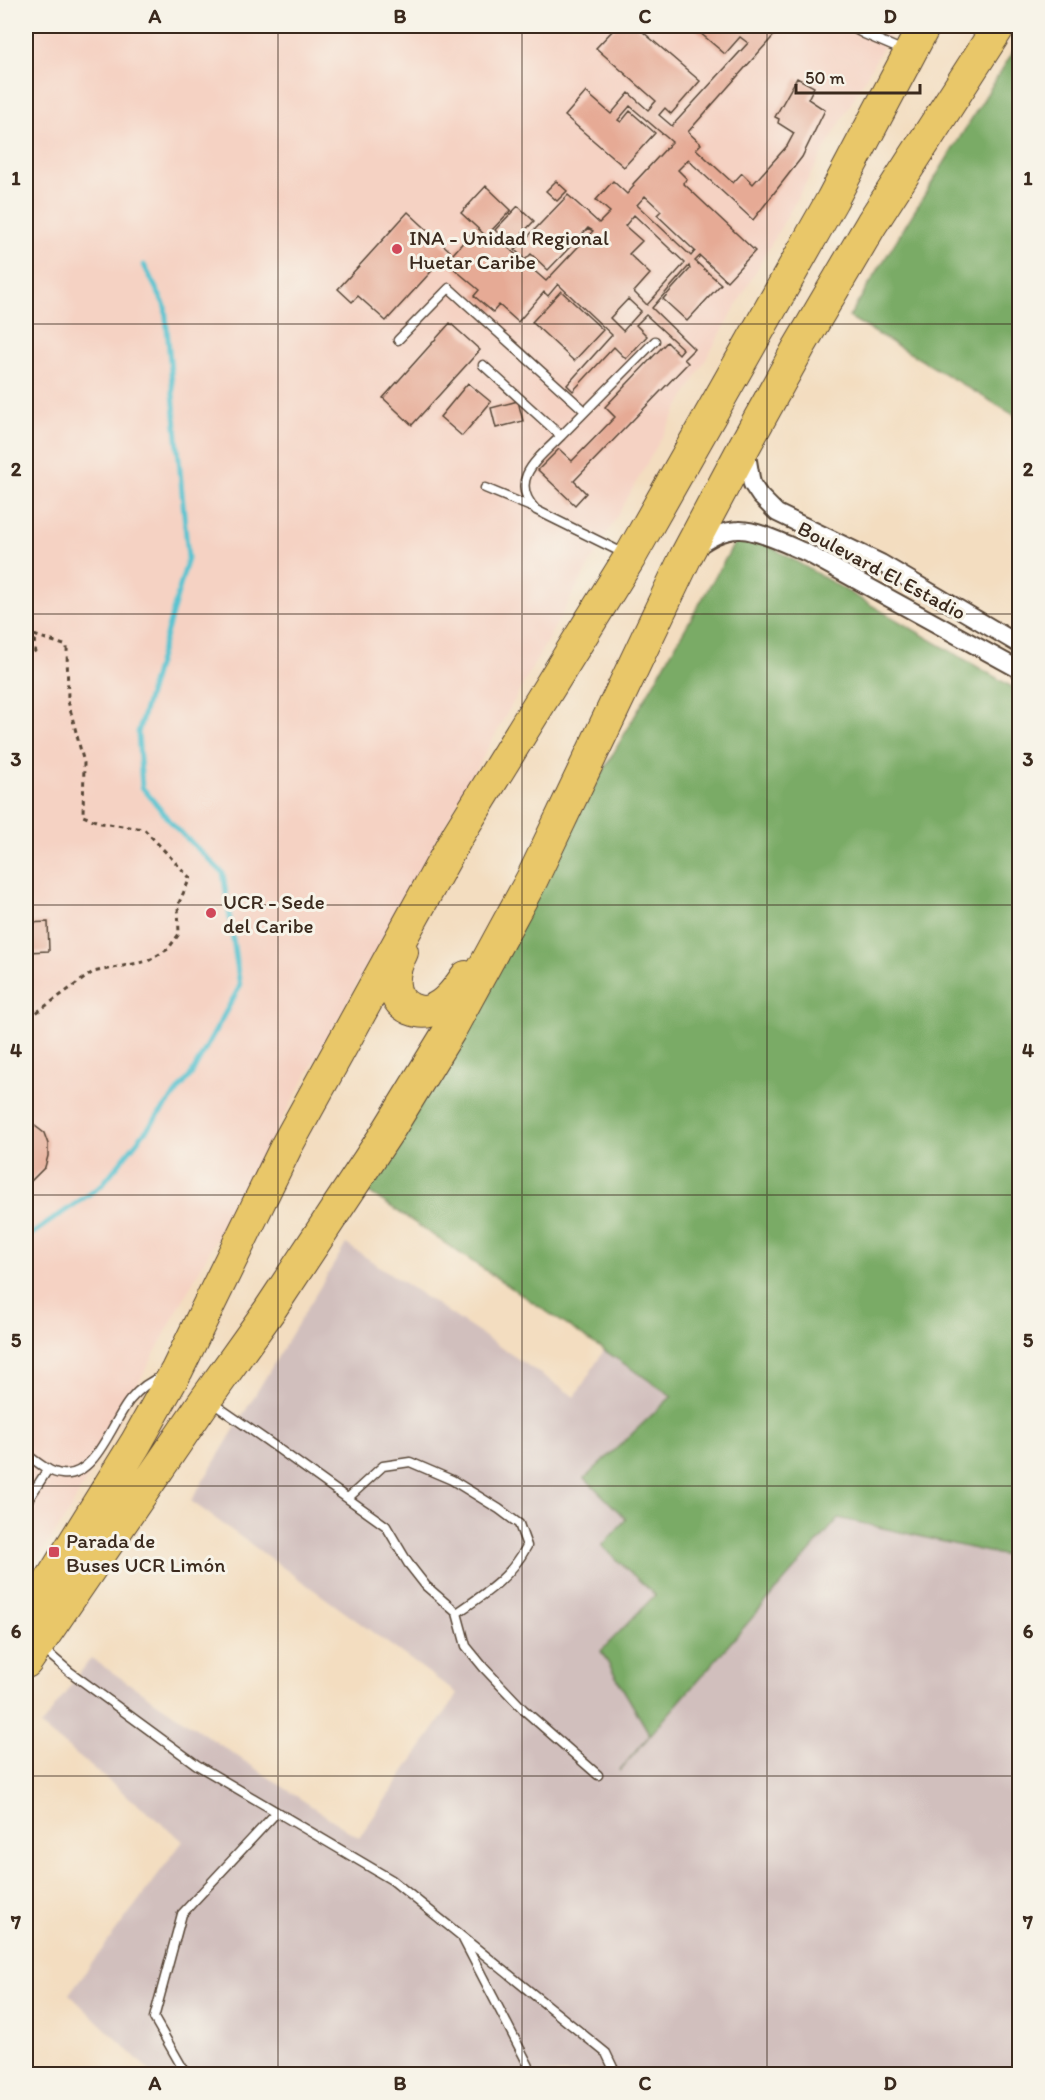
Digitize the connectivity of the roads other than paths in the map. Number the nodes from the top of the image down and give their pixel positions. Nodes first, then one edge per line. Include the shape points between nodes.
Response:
1 (849, 26) edge
2 (924, 26) edge
3 (999, 26) edge
4 (910, 54) junction
5 (398, 340) dead end
6 (656, 340) dead end
7 (483, 365) dead end
8 (585, 411) junction
9 (561, 436) junction
10 (745, 445) junction
11 (485, 488) dead end
12 (537, 510) junction
13 (687, 554) junction
14 (630, 557) junction
15 (1020, 645) edge
16 (1020, 670) edge
17 (458, 835) junction
18 (531, 879) junction
19 (177, 1370) junction
20 (206, 1399) junction
21 (26, 1454) edge
22 (48, 1469) junction
23 (348, 1498) junction
24 (26, 1503) edge
25 (457, 1613) junction
26 (30, 1643) edge
27 (598, 1775) dead end
28 (276, 1813) junction
29 (462, 1936) junction
30 (186, 2074) edge
31 (533, 2074) edge
32 (616, 2074) edge

1 - 4 lane
2 - 4 highway
3 - 10 highway via 872,223
4 - 14 highway
5 - 8 lane via 449,288
6 - 8 lane
7 - 9 lane
8 - 9 lane
9 - 12 lane via 526,475 527,501
10 - 13 highway
10 - 15 street, Boulevard El Estadio via 752,484 777,513 881,563
11 - 12 lane
12 - 14 lane
13 - 16 street, Boulevard El Estadio via 720,533 740,530 774,539 816,557
13 - 18 highway
14 - 17 highway
17 - 18 highway via 393,974 393,987 404,1006 428,1012 453,995
17 - 19 highway via 287,1145
18 - 20 highway via 450,1030 394,1121
19 - 22 lane via 148,1381 129,1401 96,1456 78,1472 62,1474
19 - 26 highway
20 - 23 lane
20 - 26 highway
21 - 22 lane
22 - 24 lane
23 - 25 lane via 386,1526 420,1578
23 - 25 lane via 383,1466 410,1462 452,1480 519,1524 527,1546 517,1565
25 - 27 lane via 466,1646 484,1668 524,1710
26 - 28 lane via 196,1765
28 - 29 lane via 392,1880
28 - 30 lane via 182,1914 154,2018
29 - 31 lane
29 - 32 lane via 606,2053

